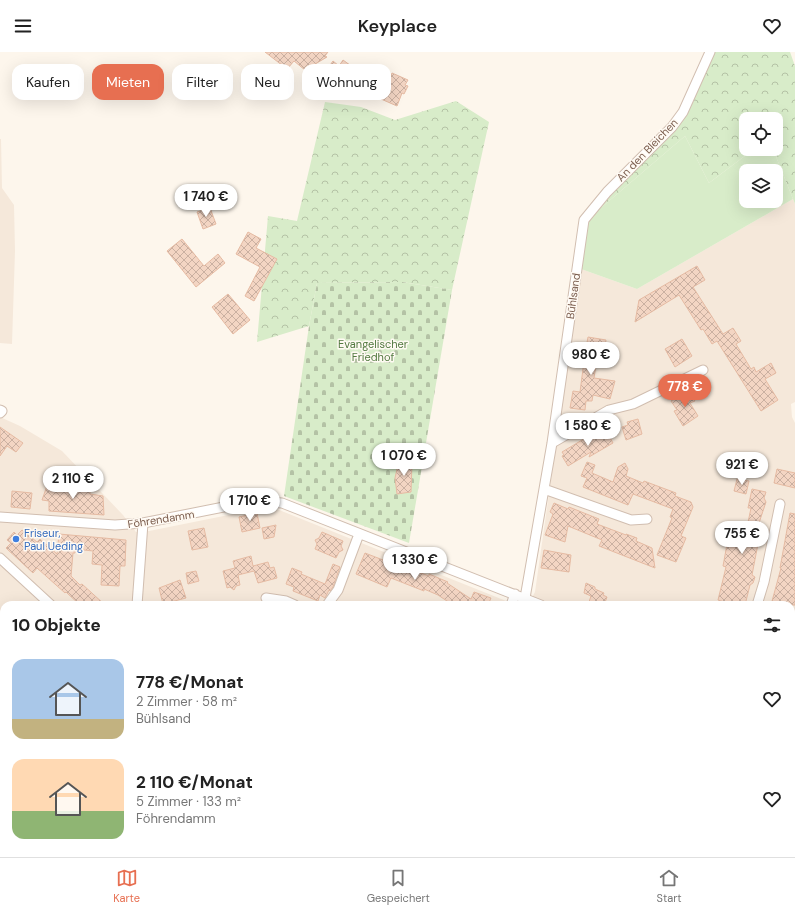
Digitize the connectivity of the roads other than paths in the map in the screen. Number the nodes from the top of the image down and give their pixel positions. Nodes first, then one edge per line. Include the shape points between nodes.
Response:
1 (710, 52) edge
2 (584, 220) joint
3 (703, 370) dead end
4 (552, 443) junction
5 (544, 489) junction
6 (780, 504) dead end
7 (0, 517) edge
8 (648, 519) dead end
9 (143, 523) junction
10 (359, 534) junction
11 (0, 558) edge
12 (515, 594) junction
13 (266, 598) dead end
14 (525, 598) junction
15 (46, 601) edge
16 (137, 601) edge
17 (286, 601) edge
18 (330, 601) edge
19 (512, 601) edge
20 (531, 601) edge
21 (758, 601) edge

1 - 2 street, An den Bleichen via 683,112 672,127 607,192
2 - 4 street, Bühlsand
3 - 4 street via 633,404 609,410
4 - 5 street, Bühlsand
5 - 8 street via 631,520
5 - 14 street, Bühlsand
6 - 21 street
7 - 9 street, Föhrendamm via 114,525
9 - 10 street, Föhrendamm via 254,501 282,503
9 - 16 street
10 - 12 street, Föhrendamm
10 - 18 street via 338,590
11 - 15 street
12 - 14 street, Föhrendamm
12 - 19 street
13 - 17 street
14 - 20 street, Föhrendamm

